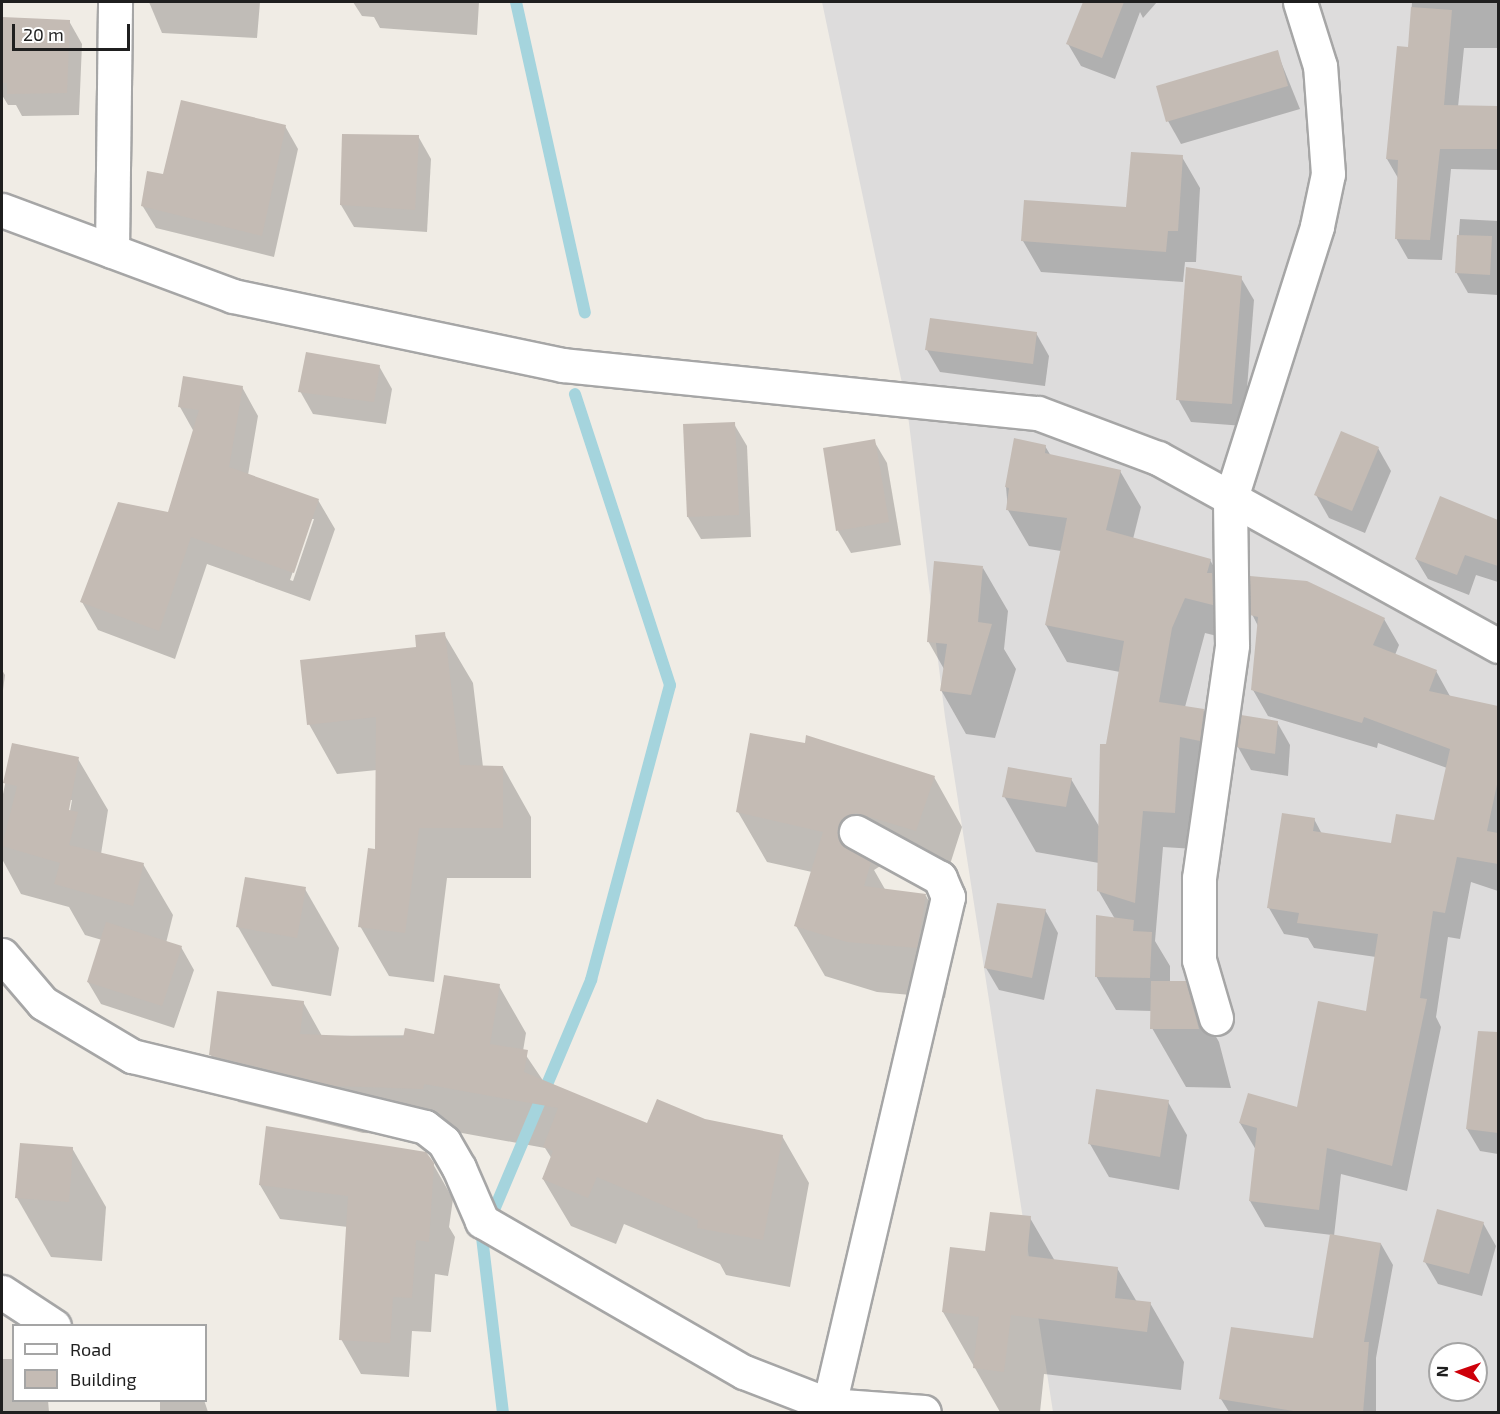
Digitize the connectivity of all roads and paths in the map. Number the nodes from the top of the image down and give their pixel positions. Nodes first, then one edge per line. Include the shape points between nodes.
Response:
1 (114, 2) edge
2 (1300, 2) edge
3 (2, 210) edge
4 (112, 251) junction
5 (1230, 501) junction
6 (1498, 646) edge
7 (856, 832) dead end
8 (2, 955) edge
9 (1216, 1018) dead end
10 (2, 1292) edge
11 (51, 1324) edge
12 (829, 1405) junction
13 (924, 1413) edge

1 - 4 street
2 - 5 street via 1320,66 1328,174 1317,226
3 - 4 street
4 - 5 street via 233,296 563,365 1038,413 1158,458
5 - 6 street
5 - 9 street via 1232,645 1198,878 1199,960
7 - 12 street via 940,878 948,897
8 - 12 street via 43,1003 132,1056 425,1127 444,1142 482,1221 744,1372
10 - 11 street
12 - 13 street

